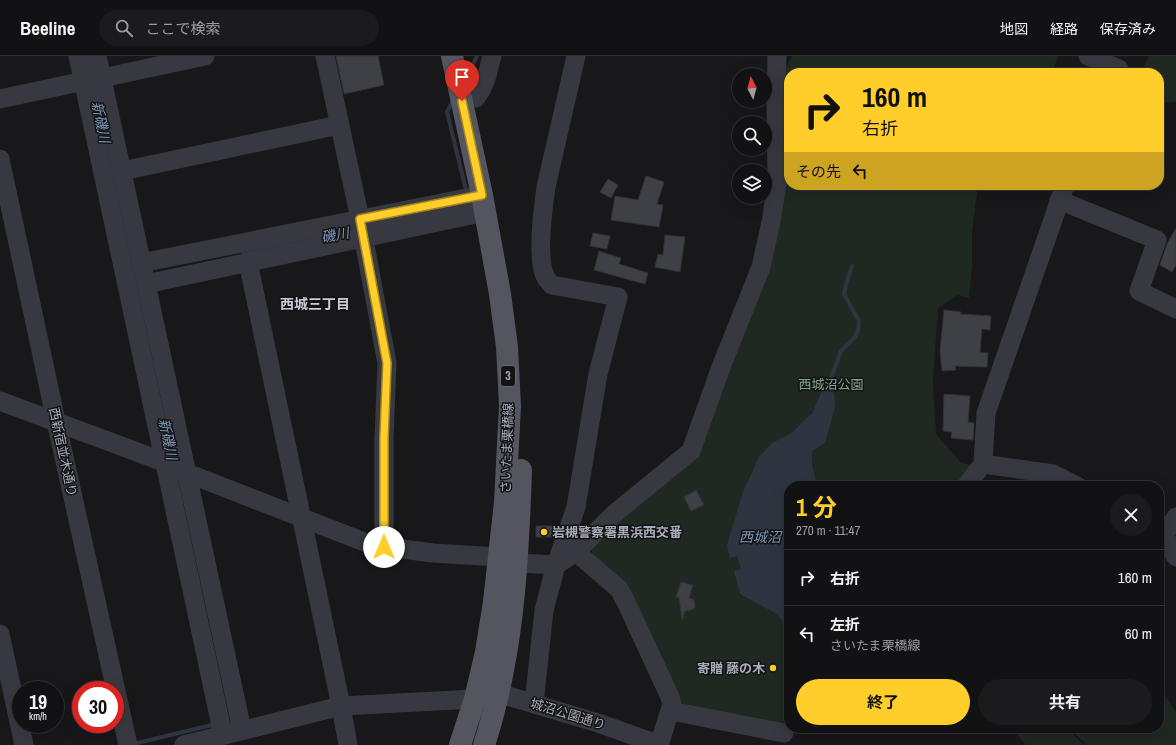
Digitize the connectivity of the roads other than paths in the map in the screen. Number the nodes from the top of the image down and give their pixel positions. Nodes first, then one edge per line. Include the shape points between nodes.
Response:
1 (78, 56) edge
2 (97, 56) edge
3 (205, 56) edge
4 (325, 56) edge
5 (452, 56) edge
6 (468, 56) edge
7 (492, 56) edge
8 (576, 56) edge
9 (777, 56) edge
10 (1088, 56) edge
11 (1122, 66) edge
12 (93, 79) junction
13 (476, 98) junction
14 (0, 99) edge
15 (339, 125) junction
16 (0, 159) edge
17 (122, 171) junction
18 (1062, 193) edge
19 (483, 204) junction
20 (361, 228) junction
21 (248, 262) junction
22 (141, 263) junction
23 (146, 284) junction
24 (1176, 309) edge
25 (0, 401) edge
26 (56, 421) junction
27 (164, 462) junction
28 (983, 464) junction
29 (187, 473) junction
30 (970, 481) edge
31 (1067, 481) edge
32 (301, 517) junction
33 (1176, 517) edge
34 (1164, 532) edge
35 (1164, 537) edge
36 (384, 547) junction
37 (576, 552) junction
38 (1176, 557) edge
39 (508, 560) junction
40 (556, 565) junction
41 (0, 634) edge
42 (4, 673) edge
43 (498, 693) junction
44 (475, 699) junction
45 (534, 704) junction
46 (341, 706) junction
47 (671, 711) junction
48 (242, 730) junction
49 (223, 735) junction
50 (784, 738) edge
51 (127, 740) edge
52 (24, 745) edge
53 (184, 745) edge
54 (348, 745) edge
55 (460, 745) edge
56 (484, 745) edge
57 (660, 745) edge

1 - 12 street
2 - 12 street
3 - 12 street
4 - 15 street
5 - 19 main road, さいたま栗橋線 / 3
6 - 13 main road, さいたま栗橋線 / 3
7 - 13 street via 486,80
8 - 40 street via 543,204 543,269 546,279 552,285 618,297 598,374 576,507
9 - 37 street via 777,183 771,222 761,267 691,451 614,514
10 - 11 street
12 - 14 street
12 - 17 street
12 - 27 street
13 - 39 main road, さいたま栗橋線 / 3 via 503,232 520,345 523,404 520,503
15 - 17 street
15 - 20 street
16 - 26 street, 西新宿並木通り
17 - 22 street
18 - 24 street via 1156,240 1138,291
18 - 28 street via 986,413
19 - 20 street
19 - 39 main road, さいたま栗橋線 / 3 via 507,347 510,406 505,495
20 - 21 street
20 - 22 street
20 - 36 street via 387,363
21 - 23 street
21 - 32 street
22 - 23 street
23 - 29 street
25 - 26 street
26 - 27 street
26 - 51 street, 西新宿並木通り
27 - 29 street
27 - 49 street
28 - 30 street
28 - 31 street via 1053,474
29 - 32 street
29 - 48 street
32 - 36 street
32 - 46 street
33 - 34 street
35 - 38 street
36 - 39 street
37 - 40 street
37 - 47 street via 618,589 626,602 670,697
39 - 40 street
39 - 43 main road, さいたま栗橋線 / 3 via 506,648
39 - 44 main road, さいたま栗橋線 / 3 via 494,602
40 - 45 street via 543,616
41 - 42 street
42 - 52 street
43 - 44 street
43 - 45 street, 城沼公園通り
43 - 56 main road, さいたま栗橋線 / 3
44 - 46 street
44 - 55 main road, さいたま栗橋線 / 3
45 - 57 street, 城沼公園通り
46 - 48 street
46 - 54 street
47 - 50 street
47 - 57 street
48 - 49 street
49 - 53 street

